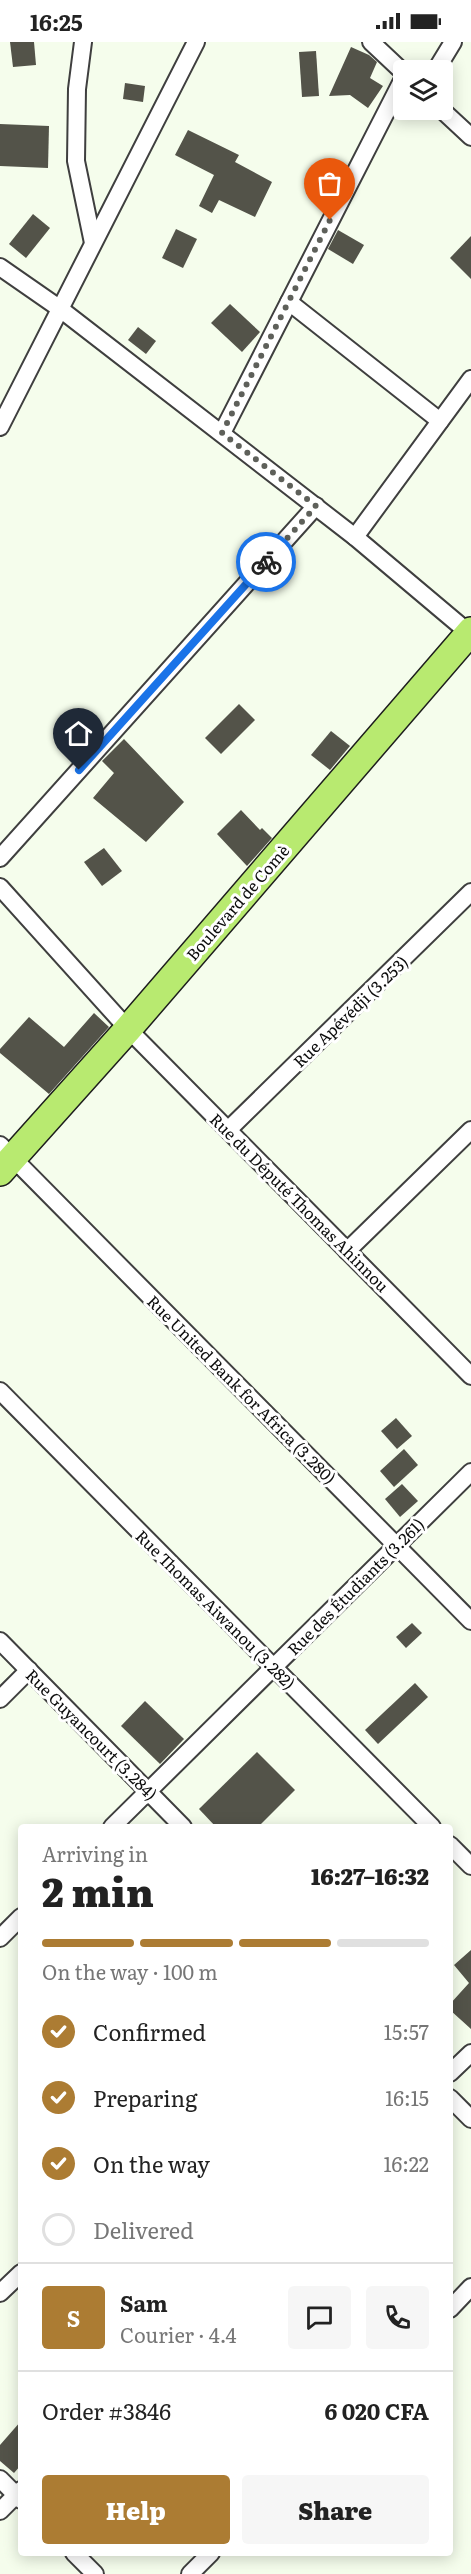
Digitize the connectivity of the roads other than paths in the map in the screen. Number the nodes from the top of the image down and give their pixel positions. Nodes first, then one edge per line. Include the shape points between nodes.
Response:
1 (83, 42) edge
2 (196, 42) edge
3 (371, 42) edge
4 (453, 42) edge
5 (442, 60) edge
6 (393, 64) edge
7 (393, 97) edge
8 (453, 120) edge
9 (471, 137) edge
10 (93, 243) junction
11 (0, 267) edge
12 (289, 302) junction
13 (59, 308) junction
14 (471, 379) edge
15 (441, 421) junction
16 (0, 427) edge
17 (222, 433) junction
18 (316, 506) junction
19 (355, 537) junction
20 (470, 632) edge
21 (0, 858) edge
22 (0, 887) edge
23 (471, 892) edge
24 (128, 1029) junction
25 (228, 1130) junction
26 (471, 1130) edge
27 (4, 1158) edge
28 (347, 1251) junction
29 (471, 1376) edge
30 (0, 1391) edge
31 (471, 1472) edge
32 (397, 1546) junction
33 (471, 1621) edge
34 (0, 1641) edge
35 (273, 1667) junction
36 (29, 1670) junction
37 (0, 1699) edge
38 (148, 1791) junction
39 (115, 1824) edge
40 (180, 1824) edge
41 (429, 1824) edge
42 (453, 1848) edge
43 (471, 1866) edge
44 (18, 1920) edge
45 (0, 1938) edge
46 (471, 2053) edge
47 (453, 2070) edge
48 (453, 2101) edge
49 (471, 2120) edge
50 (18, 2275) edge
51 (471, 2287) edge
52 (0, 2293) edge
53 (453, 2306) edge
54 (0, 2479) edge
55 (18, 2494) edge
56 (18, 2496) edge
57 (0, 2511) edge
58 (77, 2556) edge
59 (208, 2556) edge
60 (95, 2574) edge
61 (190, 2574) edge

1 - 10 street via 76,161
2 - 10 street
3 - 6 street
4 - 5 street
7 - 12 street
8 - 9 street
10 - 13 street
11 - 13 street
12 - 15 street
12 - 17 street
13 - 16 street
13 - 17 street
14 - 15 street
15 - 19 street
17 - 18 street
18 - 19 street
18 - 21 street
19 - 20 street
20 - 24 main road, Boulevard de Comè
22 - 24 street, Rue du Député Thomas Ahinnou
23 - 25 street, Rue Apévédji (3.253)
24 - 25 street, Rue du Député Thomas Ahinnou
24 - 27 main road, Boulevard de Comè
25 - 28 street, Rue du Député Thomas Ahinnou
26 - 28 street
27 - 32 street, Rue United Bank for Africa (3.280)
28 - 29 street, Rue du Député Thomas Ahinnou
30 - 35 street, Rue Thomas Aiwanou (3.282)
31 - 32 street, Rue des Étudiants (3.261)
32 - 33 street, Rue United Bank for Africa (3.280)
32 - 35 street, Rue des Étudiants (3.261)
34 - 36 street, Rue Guyancourt (3.284)
35 - 38 street, Rue des Étudiants (3.261)
35 - 41 street, Rue Thomas Aiwanou (3.282)
36 - 37 street
36 - 38 street, Rue Guyancourt (3.284)
38 - 39 street, Rue des Étudiants (3.261)
38 - 40 street, Rue Guyancourt (3.284)
42 - 43 street
44 - 45 street
46 - 47 street
48 - 49 street
50 - 52 street
51 - 53 street
54 - 55 street
56 - 57 street
58 - 60 street
59 - 61 street

